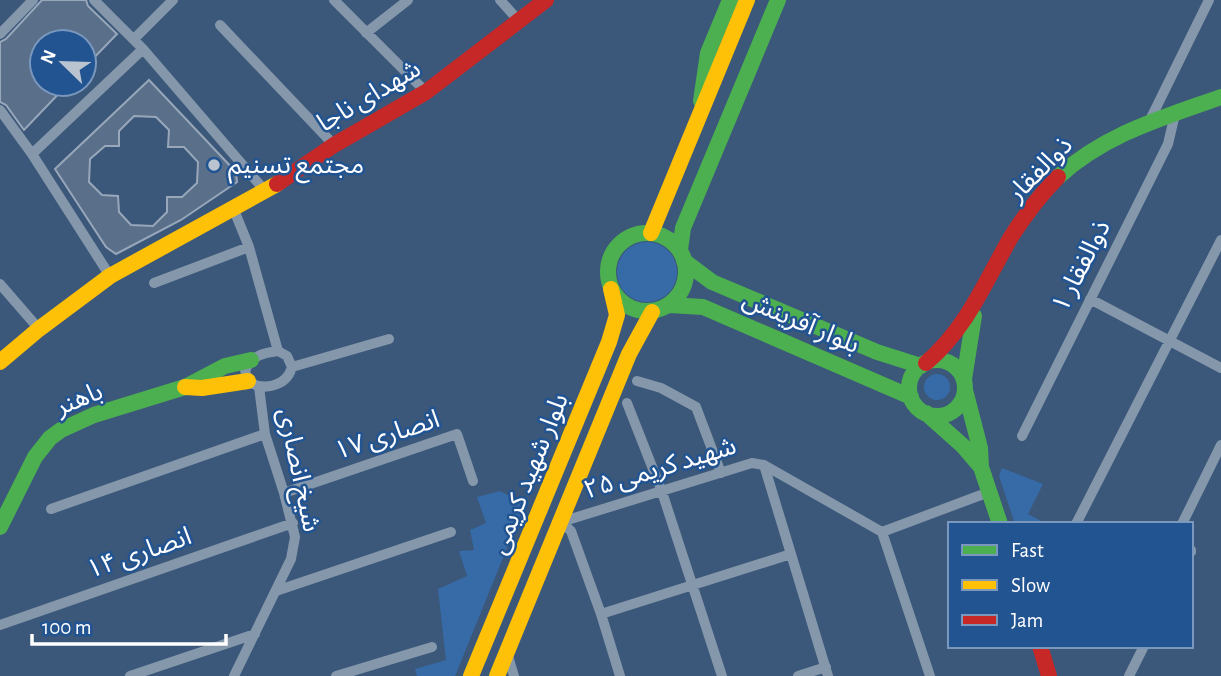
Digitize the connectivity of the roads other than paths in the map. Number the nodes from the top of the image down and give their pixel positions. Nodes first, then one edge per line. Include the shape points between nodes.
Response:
1 (33, 0) edge
2 (94, 0) edge
3 (173, 0) edge
4 (334, 0) edge
5 (408, 0) edge
6 (500, 0) edge
7 (546, 0) edge
8 (730, 0) edge
9 (747, 0) edge
10 (778, 0) edge
11 (1209, 0) edge
12 (520, 22) junction
13 (220, 25) dead end
14 (366, 33) junction
15 (0, 34) edge
16 (134, 39) junction
17 (144, 49) junction
18 (426, 92) junction
19 (1221, 97) edge
20 (701, 108) junction
21 (0, 110) edge
22 (1175, 114) junction
23 (1149, 122) junction
24 (334, 145) junction
25 (32, 154) junction
26 (669, 189) junction
27 (267, 192) junction
28 (693, 203) junction
29 (234, 209) junction
30 (651, 233) junction
31 (1221, 240) edge
32 (249, 247) junction
33 (682, 255) junction
34 (110, 276) junction
35 (153, 283) dead end
36 (0, 284) edge
37 (611, 289) junction
38 (1090, 299) junction
39 (669, 305) junction
40 (975, 307) junction
41 (652, 312) junction
42 (39, 329) junction
43 (389, 339) dead end
44 (1169, 341) junction
45 (609, 342) junction
46 (278, 351) junction
47 (629, 354) junction
48 (251, 360) junction
49 (0, 362) edge
50 (923, 364) junction
51 (292, 367) junction
52 (1221, 368) edge
53 (637, 381) dead end
54 (253, 384) junction
55 (964, 385) junction
56 (185, 387) junction
57 (911, 397) junction
58 (627, 403) dead end
59 (926, 414) junction
60 (265, 434) junction
61 (1022, 436) dead end
62 (1221, 445) edge
63 (764, 465) junction
64 (981, 467) junction
65 (721, 473) junction
66 (473, 481) dead end
67 (662, 492) junction
68 (989, 492) junction
69 (284, 493) junction
70 (51, 509) dead end
71 (561, 522) junction
72 (999, 522) edge
73 (1077, 522) edge
74 (1183, 522) edge
75 (293, 523) junction
76 (0, 527) edge
77 (451, 531) dead end
78 (882, 531) junction
79 (791, 554) junction
80 (692, 585) junction
81 (276, 590) junction
82 (601, 614) junction
83 (0, 625) edge
84 (255, 634) junction
85 (432, 647) dead end
86 (1041, 648) edge
87 (1143, 648) edge
88 (507, 653) junction
89 (827, 672) edge
90 (1130, 673) edge
91 (130, 676) edge
92 (234, 676) edge
93 (336, 676) edge
94 (471, 676) edge
95 (497, 676) edge
96 (514, 676) edge
97 (620, 676) edge
98 (722, 676) edge
99 (798, 676) edge
100 (930, 676) edge
101 (1049, 676) edge
102 (1144, 676) edge

1 - 15 street
2 - 16 street
3 - 16 street
4 - 14 street
5 - 14 street
6 - 12 street
7 - 12 main road, شهدای ناجا
8 - 20 main road via 708,53
9 - 20 main road
10 - 28 main road
11 - 23 street
12 - 18 main road, شهدای ناجا
13 - 24 street
14 - 18 street
16 - 17 street
17 - 25 street
17 - 27 street
18 - 24 main road, شهدای ناجا
19 - 22 main road, ذوالفقار
20 - 26 main road
21 - 25 street
22 - 23 main road, ذوالفقار
22 - 38 street, ذوالفقار ۱ via 1168,144
23 - 40 main road, ذوالفقار via 1100,144 1047,188 1005,248
24 - 27 main road, شهدای ناجا
25 - 34 street
26 - 28 main road via 676,204 687,207
26 - 30 main road
27 - 29 main road, شهدای ناجا
28 - 33 main road via 683,228
29 - 32 street
29 - 34 main road, شهدای ناجا
30 - 33 main road via 662,235
30 - 37 main road via 639,233 619,245 608,266
31 - 44 street
32 - 35 street
32 - 46 street
33 - 39 main road via 686,279
33 - 50 main road, بلوار آفرینش via 712,282 877,352
34 - 42 main road, شهدای ناجا
36 - 42 street
37 - 41 main road via 628,307
37 - 45 main road, بلوار شهید کریمی via 617,315
38 - 44 street
38 - 61 street, ذوالفقار ۱
39 - 41 main road
39 - 57 main road, بلوار آفرینش via 703,307
40 - 50 main road via 949,343
40 - 55 main road
41 - 47 main road, بلوار شهید کریمی
42 - 49 main road, شهدای ناجا
43 - 51 street
44 - 52 street
44 - 73 street
45 - 47 main road via 617,333 629,336
45 - 94 main road, بلوار شهید کریمی
46 - 48 street
46 - 51 street
47 - 71 main road, بلوار شهید کریمی
48 - 54 street via 246,370
48 - 56 main road, باهنر via 201,376
50 - 55 main road via 948,362
50 - 57 main road via 911,380
51 - 54 street via 281,382
53 - 65 street via 696,407
54 - 56 main road, باهنر
54 - 60 street, شیخ انصاری
55 - 59 main road via 963,399 951,412
55 - 64 main road
56 - 76 main road, باهنر via 68,425 49,439
57 - 59 main road
58 - 67 street
59 - 64 main road
60 - 69 street, شیخ انصاری
60 - 70 street
62 - 74 street
63 - 65 street, شهید کریمی ۲۵ via 752,463
63 - 78 street, شهید کریمی ۲۵
63 - 79 street
64 - 68 main road
65 - 67 street, شهید کریمی ۲۵
66 - 69 street, انصاری ۱۷ via 457,434
67 - 71 street, شهید کریمی ۲۵
67 - 80 street
68 - 72 main road
68 - 78 street
69 - 75 street, شیخ انصاری
71 - 82 street via 572,531
71 - 88 main road, بلوار شهید کریمی
75 - 81 street, شیخ انصاری via 291,559
75 - 83 street, انصاری ۱۴
77 - 81 street
78 - 100 street
79 - 80 street
79 - 89 street
80 - 82 street
80 - 98 street
81 - 84 street, شیخ انصاری
82 - 97 street
84 - 91 street
84 - 92 street, شیخ انصاری
85 - 93 street
86 - 101 main road
87 - 90 street
88 - 95 main road, بلوار شهید کریمی
88 - 96 street
89 - 99 street
90 - 102 street

